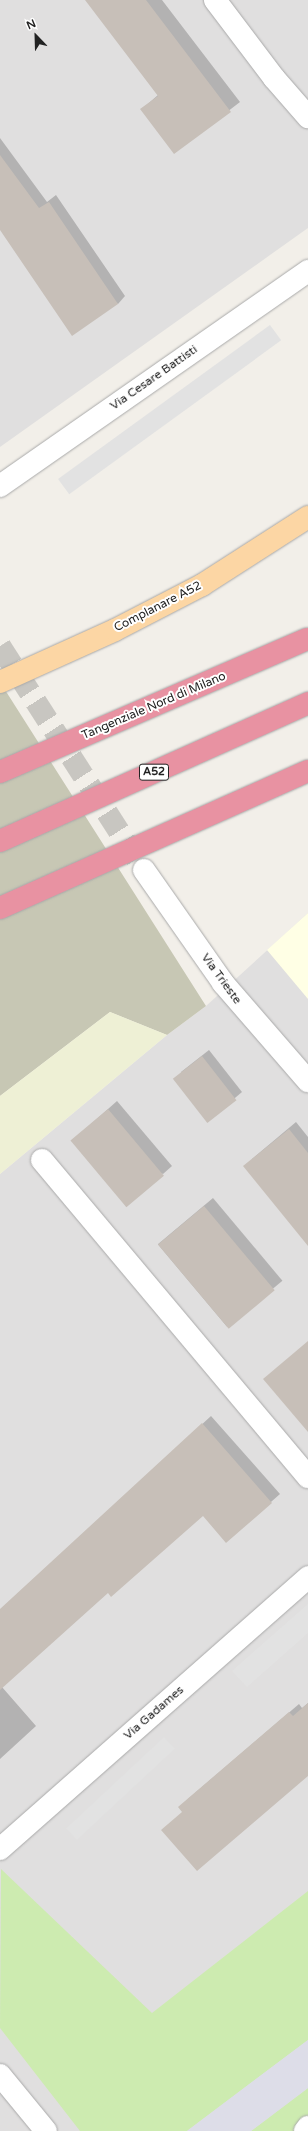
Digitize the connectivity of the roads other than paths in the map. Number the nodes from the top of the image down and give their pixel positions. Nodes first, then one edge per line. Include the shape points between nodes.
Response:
1 (215, 0) edge
2 (308, 117) edge
3 (308, 271) edge
4 (0, 486) edge
5 (308, 517) edge
6 (308, 639) edge
7 (0, 682) edge
8 (308, 703) edge
9 (308, 771) edge
10 (0, 772) edge
11 (0, 841) edge
12 (144, 870) tunnel mouth
13 (0, 908) edge
14 (308, 1081) edge
15 (42, 1160) dead end
16 (308, 1477) edge
17 (308, 1577) edge
18 (0, 1849) edge
19 (0, 2075) edge
20 (308, 2127) edge
21 (46, 2131) edge
22 (305, 2131) edge

1 - 2 street via 274,78
3 - 4 street, Via Cesare Battisti
5 - 7 main road, Complanare A52 via 202,585 115,630
6 - 10 highway, Tangenziale Nord di Milano
8 - 11 highway, A52
9 - 13 highway
12 - 14 street, Via Trieste via 222,983
15 - 16 street
17 - 18 street, Via Gadames
19 - 21 street
20 - 22 street

